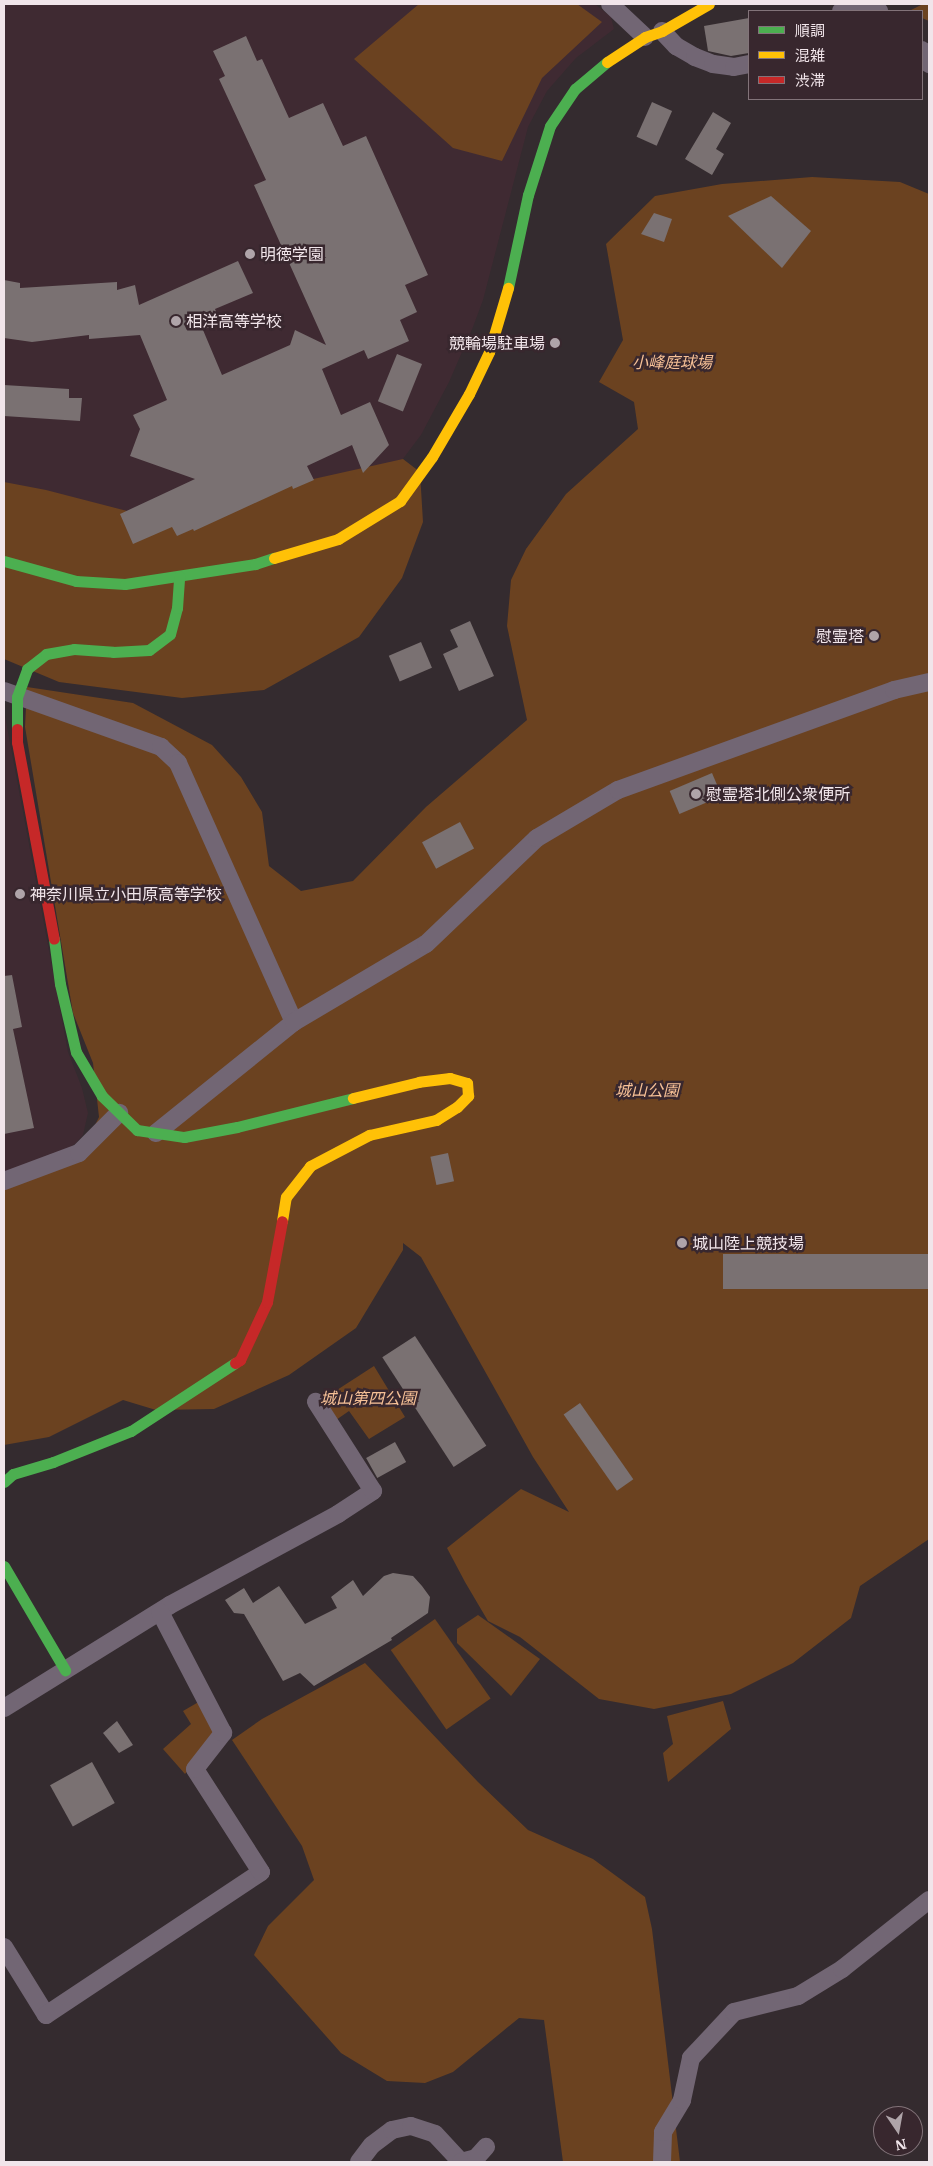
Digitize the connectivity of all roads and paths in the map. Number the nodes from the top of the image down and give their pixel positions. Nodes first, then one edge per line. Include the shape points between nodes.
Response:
1 (610, 4) edge
2 (709, 4) edge
3 (847, 10) edge
4 (876, 10) edge
5 (662, 31) junction
6 (645, 38) junction
7 (923, 52) edge
8 (748, 64) edge
9 (929, 64) edge
10 (4, 561) edge
11 (179, 576) junction
12 (929, 682) edge
13 (11, 694) edge
14 (294, 1022) junction
15 (119, 1113) junction
16 (156, 1133) junction
17 (4, 1180) edge
18 (316, 1402) dead end
19 (4, 1482) edge
20 (4, 1566) edge
21 (160, 1612) junction
22 (65, 1670) junction
23 (4, 1708) edge
24 (929, 1900) edge
25 (4, 1947) edge
26 (486, 2148) dead end
27 (358, 2162) edge
28 (662, 2162) edge

1 - 6 street
2 - 5 street
3 - 4 street via 866,6
5 - 6 street
5 - 8 street via 676,46 713,64 734,67
6 - 11 street via 600,66 575,89 550,126 528,195 505,304 489,352 432,457 400,501 338,539 255,564
7 - 9 street
10 - 11 street via 76,581 124,584
11 - 13 street via 177,608 170,634 149,650 74,649 46,654 27,669
12 - 14 street via 894,690 618,790 537,838 426,944
13 - 14 street via 161,747 178,763
13 - 15 street via 60,984 76,1052 102,1096
14 - 16 street
15 - 16 street via 137,1130
15 - 17 street via 79,1153
16 - 19 street via 184,1137 237,1127 419,1082 450,1078 467,1083 468,1096 436,1120 369,1135 310,1166 286,1197 267,1302 240,1360 131,1431 13,1474
18 - 21 street via 373,1491 338,1514
20 - 22 street
21 - 22 street
21 - 25 street via 223,1733 195,1769 261,1872 46,2015
22 - 23 street
24 - 28 street via 842,1969 798,1996 734,2012 691,2058 682,2100 664,2132
26 - 27 street via 476,2158 461,2162 435,2134 411,2126 392,2130 372,2145

